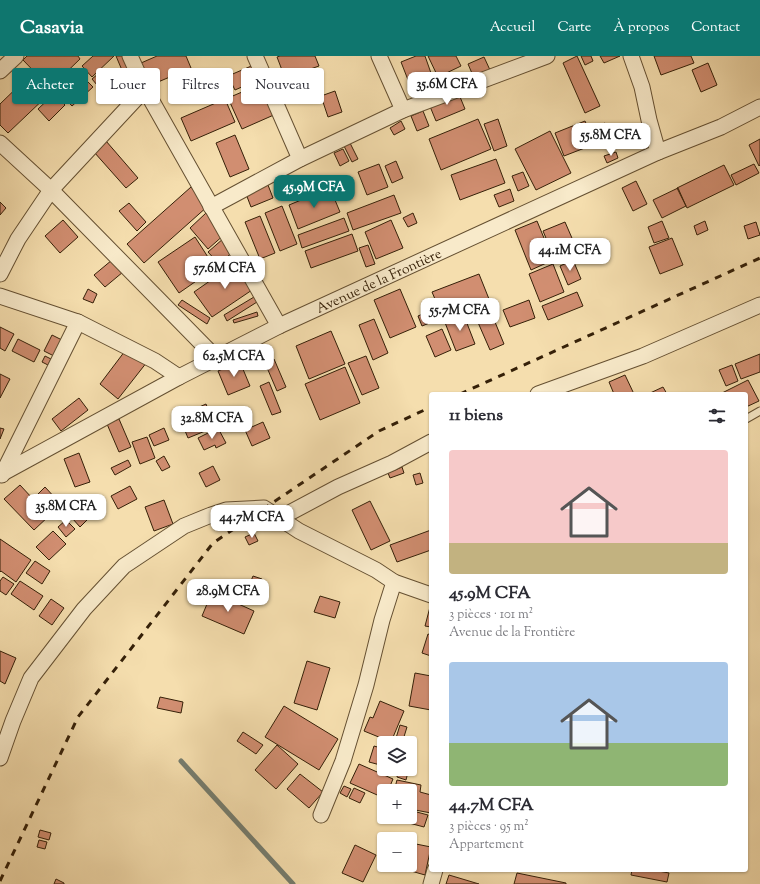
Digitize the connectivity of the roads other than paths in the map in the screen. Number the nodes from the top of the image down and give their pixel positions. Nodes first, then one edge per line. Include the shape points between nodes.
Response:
1 (16, 56) edge
2 (130, 56) edge
3 (255, 56) edge
4 (379, 56) edge
5 (547, 56) edge
6 (632, 56) edge
7 (135, 68) edge
8 (0, 71) edge
9 (131, 104) edge
10 (153, 104) edge
11 (760, 107) edge
12 (403, 110) junction
13 (0, 143) edge
14 (658, 152) junction
15 (300, 159) junction
16 (51, 190) junction
17 (211, 207) junction
18 (0, 274) edge
19 (0, 296) edge
20 (760, 305) edge
21 (78, 322) junction
22 (279, 326) junction
23 (216, 358) junction
24 (179, 377) junction
25 (544, 392) edge
26 (760, 411) edge
27 (748, 418) edge
28 (429, 443) edge
29 (2, 476) edge
30 (280, 518) junction
31 (394, 582) junction
32 (429, 594) edge
33 (0, 758) edge
34 (321, 815) dead end
35 (434, 872) edge
36 (431, 884) edge

1 - 8 street
2 - 7 street
3 - 15 street
4 - 12 street
5 - 12 street
6 - 14 street
9 - 16 street
10 - 17 street
11 - 14 street, Avenue de la Frontière via 721,127
12 - 15 street
13 - 16 street
14 - 22 street, Avenue de la Frontière
15 - 17 street
16 - 18 street via 18,240
16 - 23 street
17 - 22 street
19 - 21 street
20 - 25 street via 643,356
21 - 24 street via 155,361
21 - 29 street
22 - 23 street, Avenue de la Frontière
23 - 24 street, Avenue de la Frontière
24 - 29 street, Avenue de la Frontière
26 - 27 lane
28 - 30 street
30 - 31 street via 299,531 376,570
30 - 33 street via 264,508 226,510 184,526 124,566 84,608 31,678
31 - 32 street
31 - 34 street via 344,761
35 - 36 street

